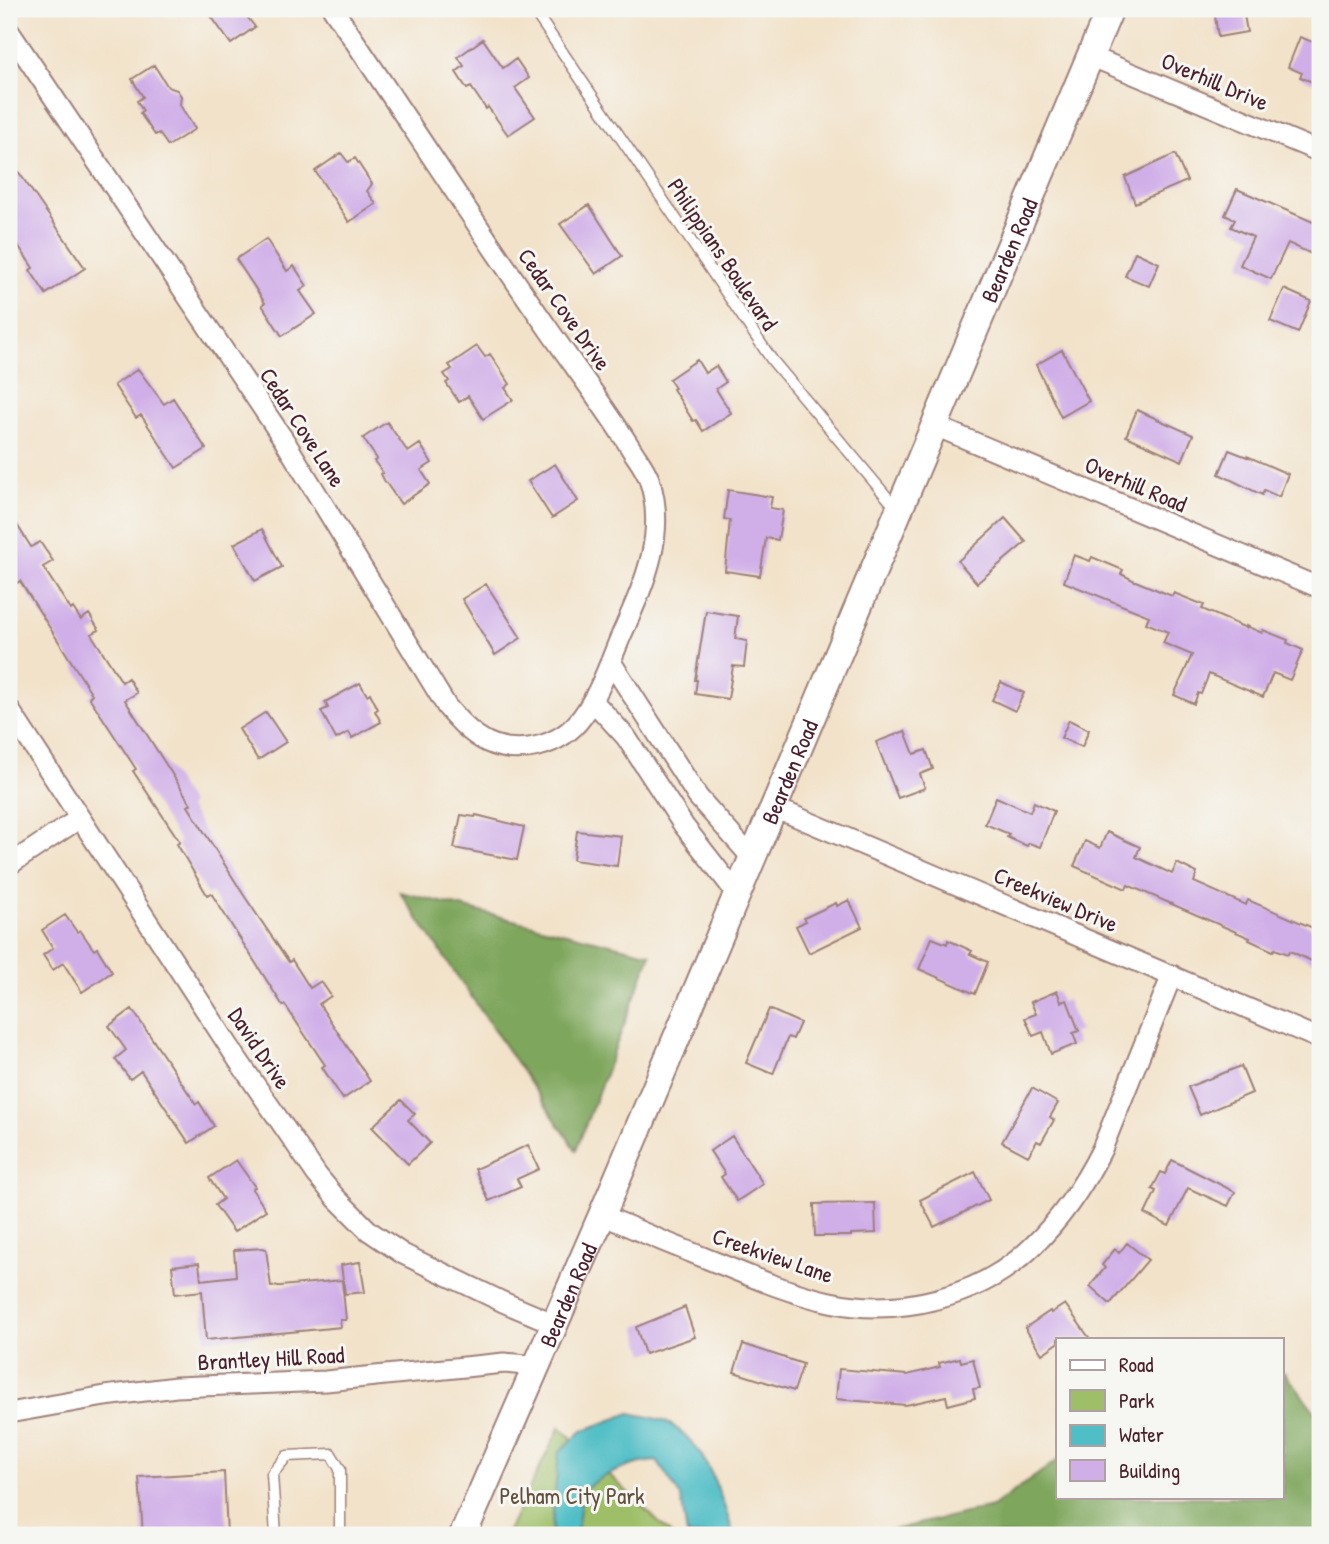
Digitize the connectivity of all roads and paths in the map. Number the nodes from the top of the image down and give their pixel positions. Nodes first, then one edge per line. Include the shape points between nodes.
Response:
1 (333, 9) edge
2 (533, 9) edge
3 (1110, 9) edge
4 (9, 31) edge
5 (1090, 56) junction
6 (1320, 152) edge
7 (933, 425) junction
8 (898, 510) junction
9 (1320, 588) edge
10 (611, 662) junction
11 (593, 701) junction
12 (9, 709) edge
13 (771, 809) junction
14 (80, 818) junction
15 (752, 858) junction
16 (9, 865) edge
17 (737, 894) junction
18 (1171, 975) junction
19 (1320, 1039) edge
20 (602, 1215) junction
21 (555, 1324) junction
22 (538, 1366) junction
23 (9, 1413) edge
24 (276, 1535) edge
25 (340, 1535) edge
26 (463, 1535) edge

1 - 10 street, Cedar Cove Drive via 648,478 656,512 651,559
2 - 8 lane, Philippians Boulevard via 772,360
3 - 5 street, Bearden Road
4 - 11 street, Cedar Cove Lane via 284,440 461,724 500,747 531,748 566,733
5 - 6 street, Overhill Drive
5 - 7 street, Bearden Road
7 - 8 street, Bearden Road
7 - 9 street, Overhill Road
8 - 13 street, Bearden Road
10 - 11 street, Cedar Cove Drive
10 - 15 street via 698,797
11 - 17 street via 626,737 684,826
12 - 14 street, David Drive
13 - 15 street, Bearden Road
13 - 18 street, Creekview Drive
14 - 16 street
14 - 21 street, David Drive via 238,1060 336,1198 369,1231 403,1254
15 - 17 street, Bearden Road
17 - 20 street, Bearden Road
18 - 19 street, Creekview Drive
18 - 20 street, Creekview Lane via 1089,1175 1031,1248 1011,1265 962,1291 916,1304 881,1307 831,1302 780,1288
20 - 21 street, Bearden Road
21 - 22 street, Bearden Road
22 - 23 street, Brantley Hill Road via 504,1363 326,1381 176,1387
22 - 26 street, Bearden Road
24 - 25 lane via 272,1474 287,1456 331,1454 340,1469

